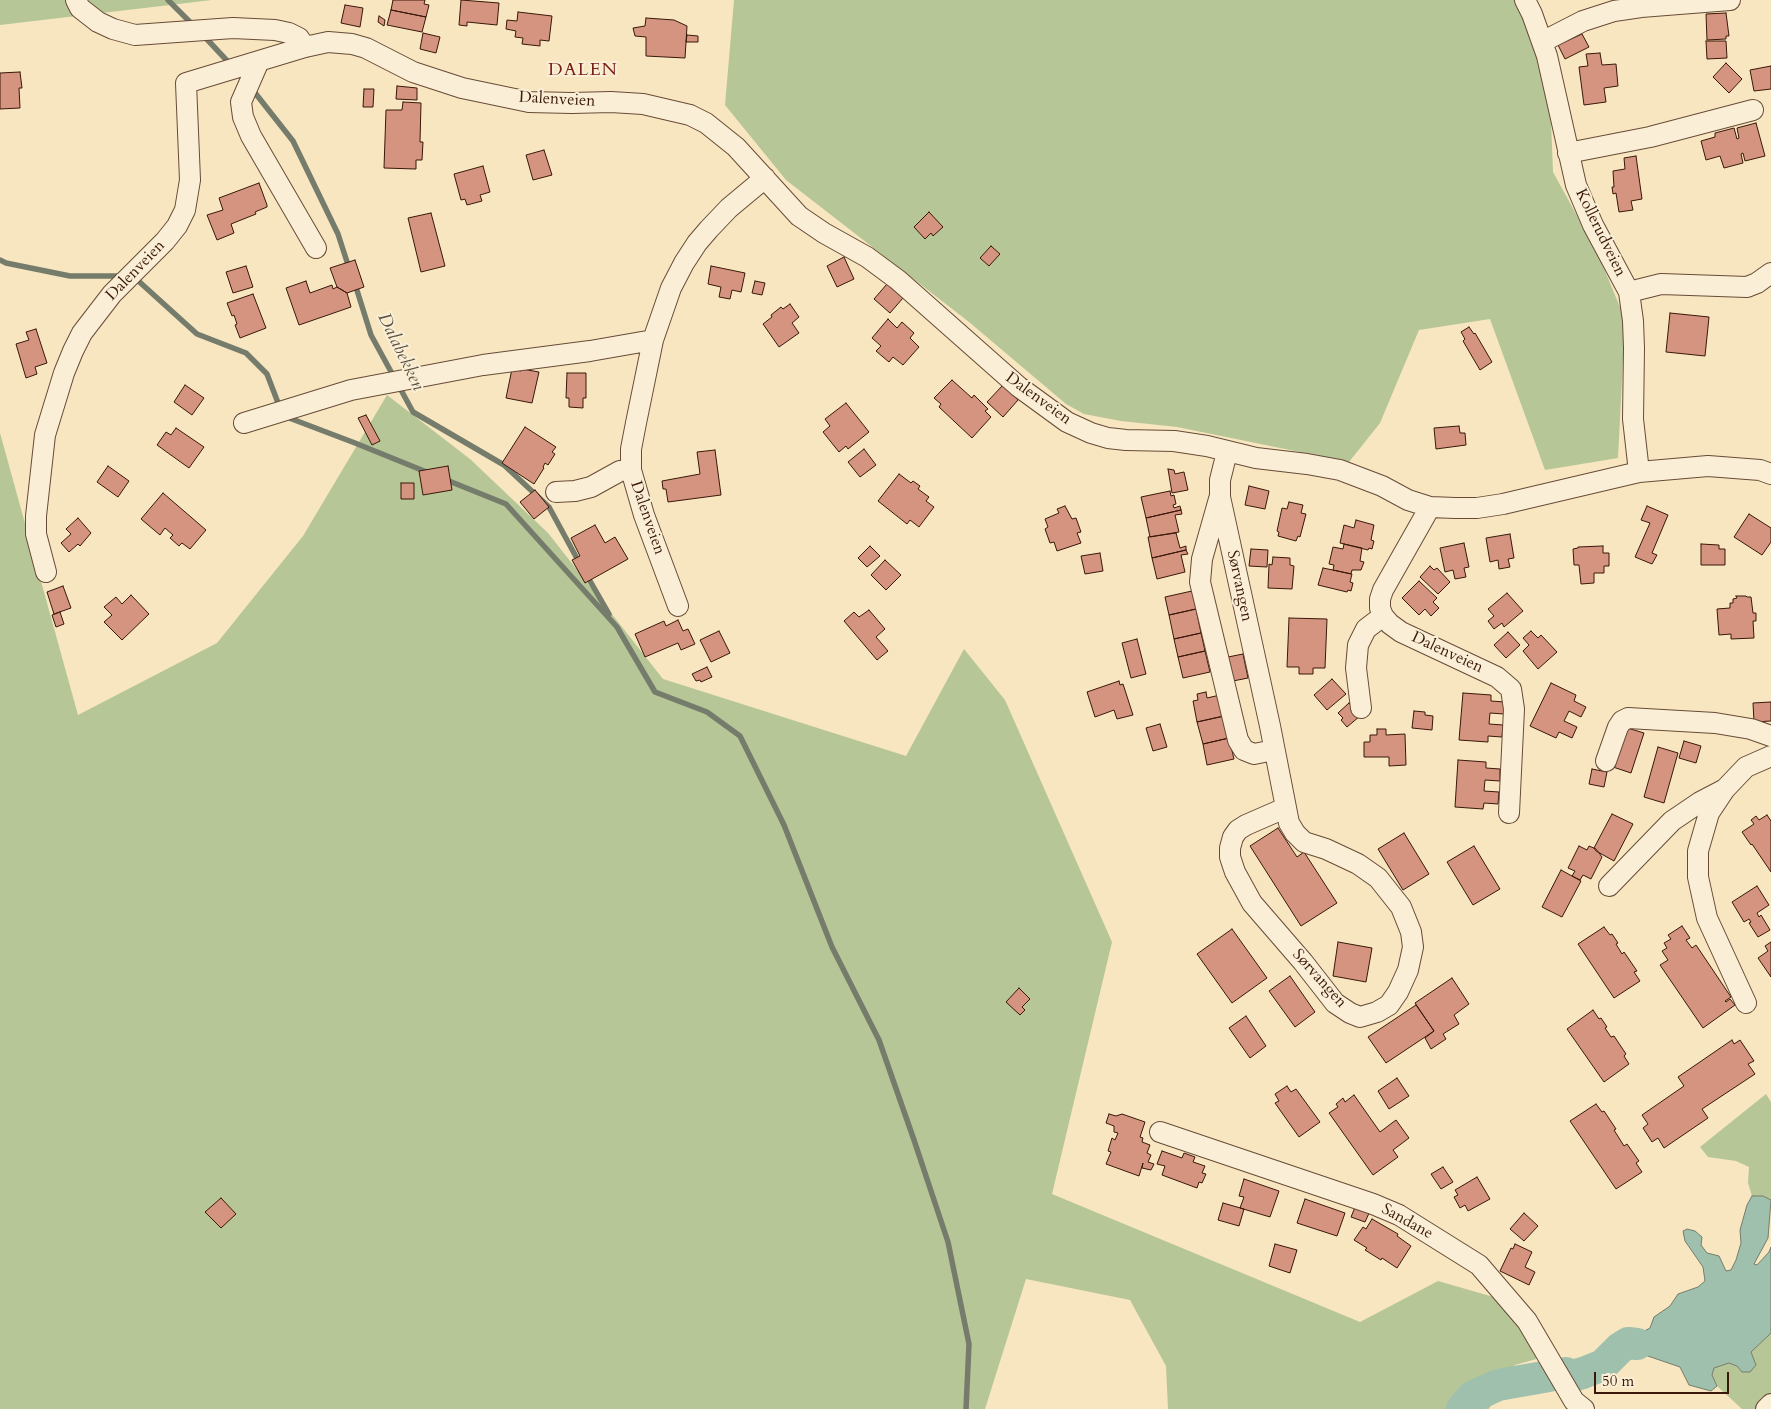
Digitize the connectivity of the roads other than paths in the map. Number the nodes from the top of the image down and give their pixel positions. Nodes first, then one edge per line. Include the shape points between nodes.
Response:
1 (76, 0) edge
2 (1525, 0) edge
3 (1730, 0) edge
4 (1542, 42) junction
5 (305, 47) junction
6 (259, 61) junction
7 (1752, 110) dead end
8 (1568, 152) junction
9 (765, 178) junction
10 (316, 248) dead end
11 (1771, 273) edge
12 (1628, 292) junction
13 (653, 340) junction
14 (244, 423) dead end
15 (1227, 452) junction
16 (630, 470) junction
17 (1639, 472) junction
18 (1771, 474) edge
19 (556, 492) dead end
20 (1220, 497) junction
21 (1430, 507) junction
22 (46, 572) dead end
23 (678, 606) dead end
24 (1383, 616) junction
25 (1360, 708) dead end
26 (1771, 736) edge
27 (1274, 750) junction
28 (1771, 756) edge
29 (1606, 761) dead end
30 (1725, 789) junction
31 (1285, 808) junction
32 (1509, 812) dead end
33 (1608, 886) dead end
34 (1746, 1003) dead end
35 (1160, 1132) dead end
36 (1771, 1404) edge
37 (1584, 1409) edge
38 (1766, 1409) edge

1 - 5 street via 80,8 98,22 136,36 233,28 275,30 299,38
2 - 4 street, Kollerudveien
3 - 4 street via 1614,11 1583,21
4 - 8 street, Kollerudveien
5 - 6 street, Dalenveien
5 - 9 street, Dalenveien via 328,42 352,44 443,83 529,102 643,104 683,113 717,130
6 - 10 street via 241,102 243,117
6 - 22 street, Dalenveien via 186,83 190,180 185,210 165,241 107,301 82,333 73,351 45,435 36,534
7 - 8 street via 1643,138
8 - 12 street, Kollerudveien via 1576,185 1593,225
9 - 13 street, Dalenveien via 728,208 697,243 671,288
9 - 15 street, Dalenveien via 799,216 898,280 1019,387 1067,422 1108,438 1174,440
11 - 12 street via 1747,287 1661,284
12 - 17 street, Kollerudveien via 1633,330 1633,419
13 - 14 street via 483,365 351,390
13 - 16 street, Dalenveien via 631,449
15 - 20 street, Sørvangen via 1220,480
15 - 21 street, Dalenveien via 1340,470
16 - 19 street via 620,471 591,487
16 - 23 street, Dalenveien
17 - 18 street, Dalenveien via 1708,466 1760,470
17 - 21 street, Dalenveien via 1503,504 1476,508
20 - 27 street, Sørvangen
20 - 27 street via 1202,559 1200,582 1238,740 1244,750 1254,754
21 - 24 street via 1383,590 1380,599
24 - 25 street via 1366,629 1358,646 1356,668
24 - 32 street, Dalenveien via 1401,632 1497,677 1511,689 1514,710
26 - 29 street via 1715,723 1628,718 1618,727
27 - 31 street, Sørvangen
28 - 30 street via 1746,767
30 - 33 street via 1672,821
30 - 34 street via 1709,814 1698,851 1698,877 1707,918
31 - 31 street, Sørvangen via 1295,833 1304,842 1358,864 1378,878 1407,920 1413,947 1408,970 1389,1005 1378,1012 1360,1017 1335,1003 1252,904 1235,872 1230,848 1238,830
35 - 37 street, Sandane via 1381,1207 1479,1265 1527,1321 1574,1400
36 - 38 street

